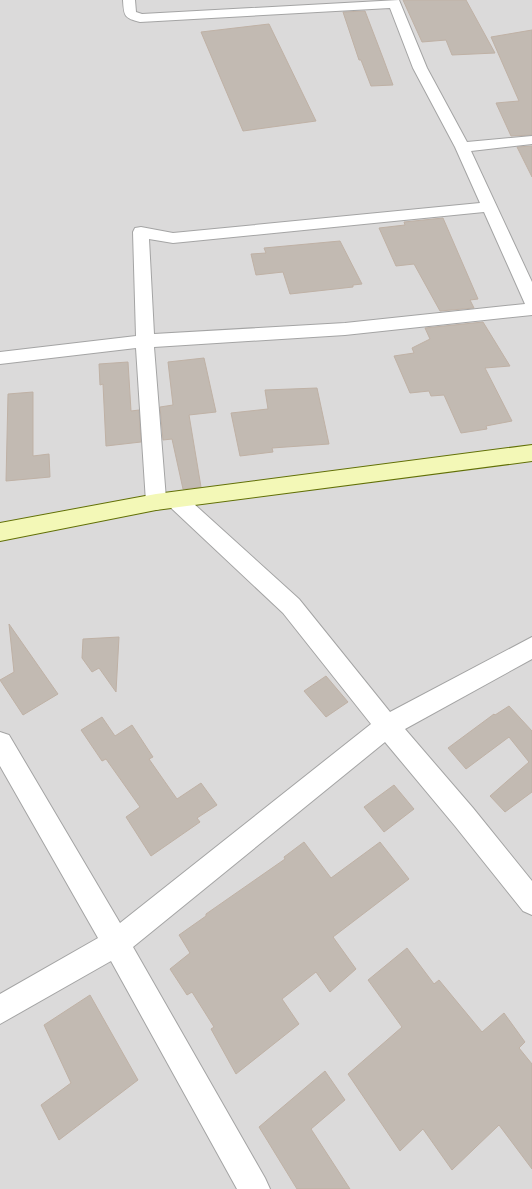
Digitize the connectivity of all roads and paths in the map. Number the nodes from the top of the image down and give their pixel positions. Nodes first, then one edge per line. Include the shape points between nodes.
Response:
1 (129, 0) edge
2 (394, 2) edge
3 (244, 6) edge
4 (532, 140) edge
5 (462, 147) junction
6 (489, 207) junction
7 (532, 301) edge
8 (532, 309) edge
9 (145, 341) junction
10 (0, 358) edge
11 (532, 453) edge
12 (166, 501) junction
13 (0, 532) edge
14 (532, 647) edge
15 (387, 726) junction
16 (0, 743) edge
17 (532, 902) edge
18 (116, 943) junction
19 (0, 1010) edge
20 (254, 1189) edge

1 - 3 street via 130,14 140,18
2 - 3 street
2 - 5 street via 420,68
4 - 5 street
5 - 6 street
6 - 7 street
6 - 9 street via 173,238 141,232
8 - 9 street via 345,329
9 - 10 street
9 - 12 street
11 - 12 street
12 - 13 street
12 - 15 street via 291,606
14 - 15 street
15 - 17 street
15 - 18 street
16 - 18 street
18 - 19 street
18 - 20 street

